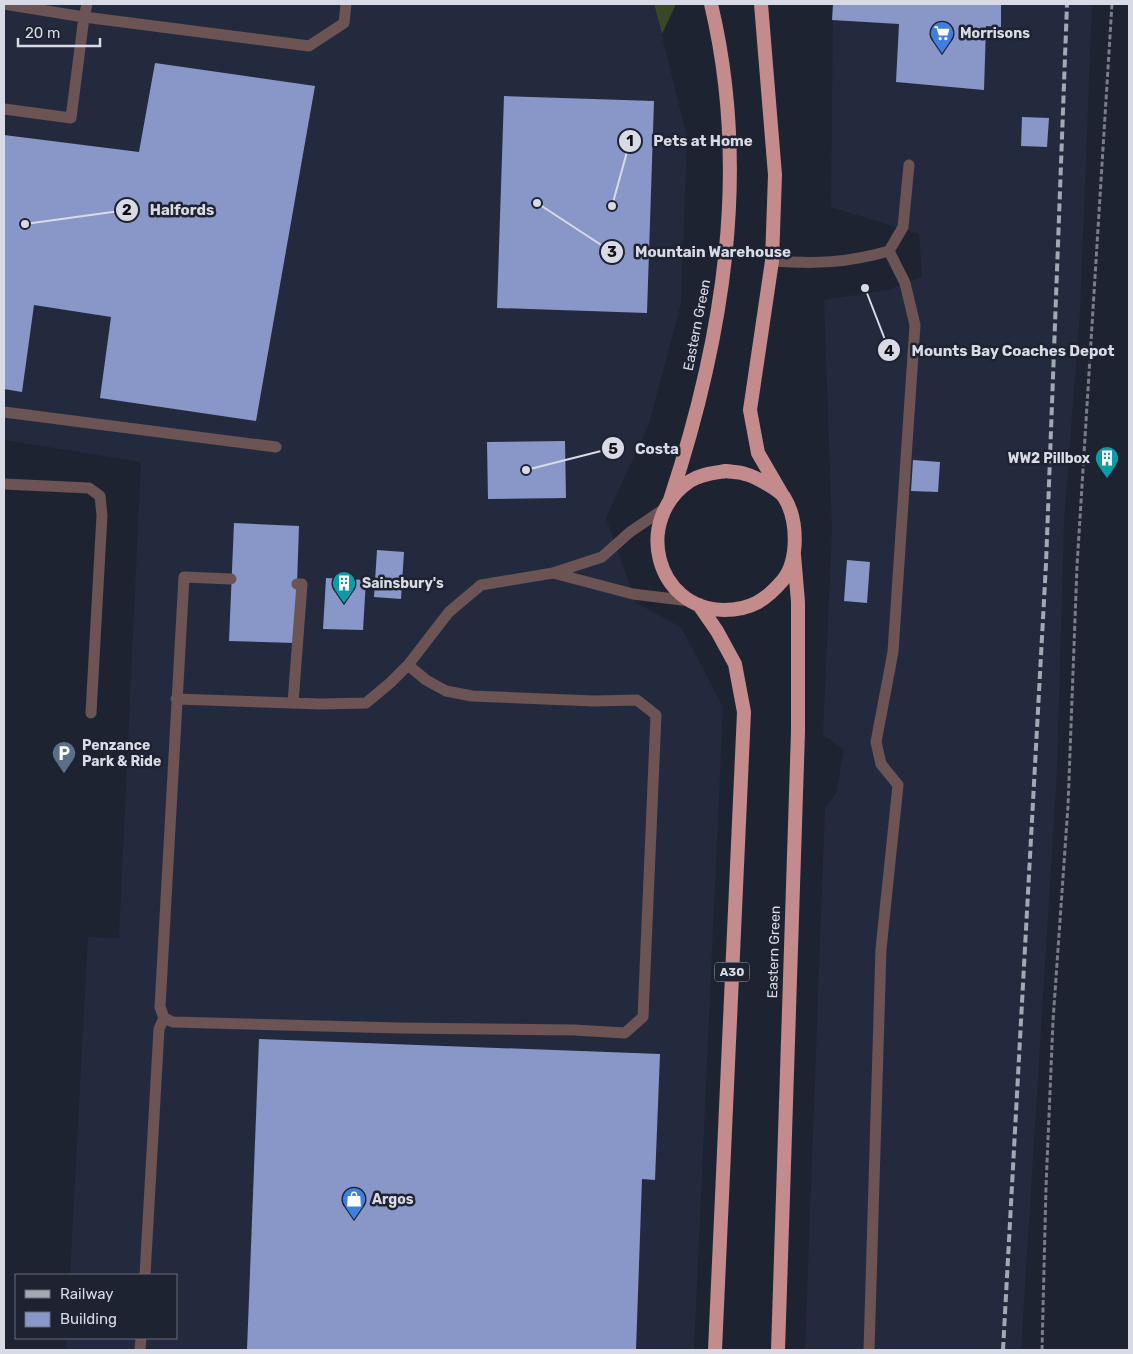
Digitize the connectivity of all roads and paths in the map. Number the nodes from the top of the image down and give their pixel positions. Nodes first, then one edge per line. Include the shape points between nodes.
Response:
1 (4, 4) edge
2 (86, 4) edge
3 (346, 4) edge
4 (711, 4) edge
5 (761, 4) edge
6 (1112, 4) edge
7 (84, 17) junction
8 (4, 109) edge
9 (909, 165) dead end
10 (889, 251) junction
11 (772, 261) junction
12 (4, 412) edge
13 (276, 448) dead end
14 (4, 484) edge
15 (783, 496) junction
16 (667, 505) junction
17 (794, 555) junction
18 (553, 573) junction
19 (231, 579) dead end
20 (297, 584) dead end
21 (695, 603) junction
22 (408, 664) junction
23 (176, 699) junction
24 (293, 703) junction
25 (91, 713) dead end
26 (164, 1018) junction
27 (145, 1274) edge
28 (715, 1350) edge
29 (778, 1350) edge
30 (869, 1350) edge
31 (1042, 1350) edge

1 - 7 lane
2 - 7 lane
3 - 7 lane via 344,24 309,46
4 - 16 highway, Eastern Green via 719,36 731,138 728,238 718,318 688,445
5 - 11 highway via 775,175
6 - 31 path via 1076,566 1068,806 1052,1031
7 - 8 lane via 71,118
9 - 10 lane via 903,227
10 - 11 lane via 860,259 812,264
10 - 30 lane via 905,283 915,325 893,652 876,742 881,764 898,785 881,949
11 - 15 highway via 750,410 758,453
12 - 13 lane
14 - 25 lane via 89,488 100,496 102,514
15 - 16 highway via 747,474 726,471 691,480
15 - 17 highway via 795,532
16 - 18 lane via 602,557
16 - 21 highway via 657,532 658,556 668,579
17 - 21 highway via 785,577 770,594 754,605 715,610
17 - 29 highway, Eastern Green via 798,602 798,732
18 - 21 lane via 633,594
18 - 22 lane via 481,585 449,612
19 - 23 lane via 184,577
20 - 24 lane via 302,584
21 - 28 highway, A30 via 718,631 735,664 744,712
22 - 24 lane via 366,703
22 - 26 lane via 426,680 446,691 472,696 638,700 656,715 643,1017 625,1033 173,1022
23 - 24 lane
23 - 26 lane via 160,1007
26 - 27 lane via 158,1029

